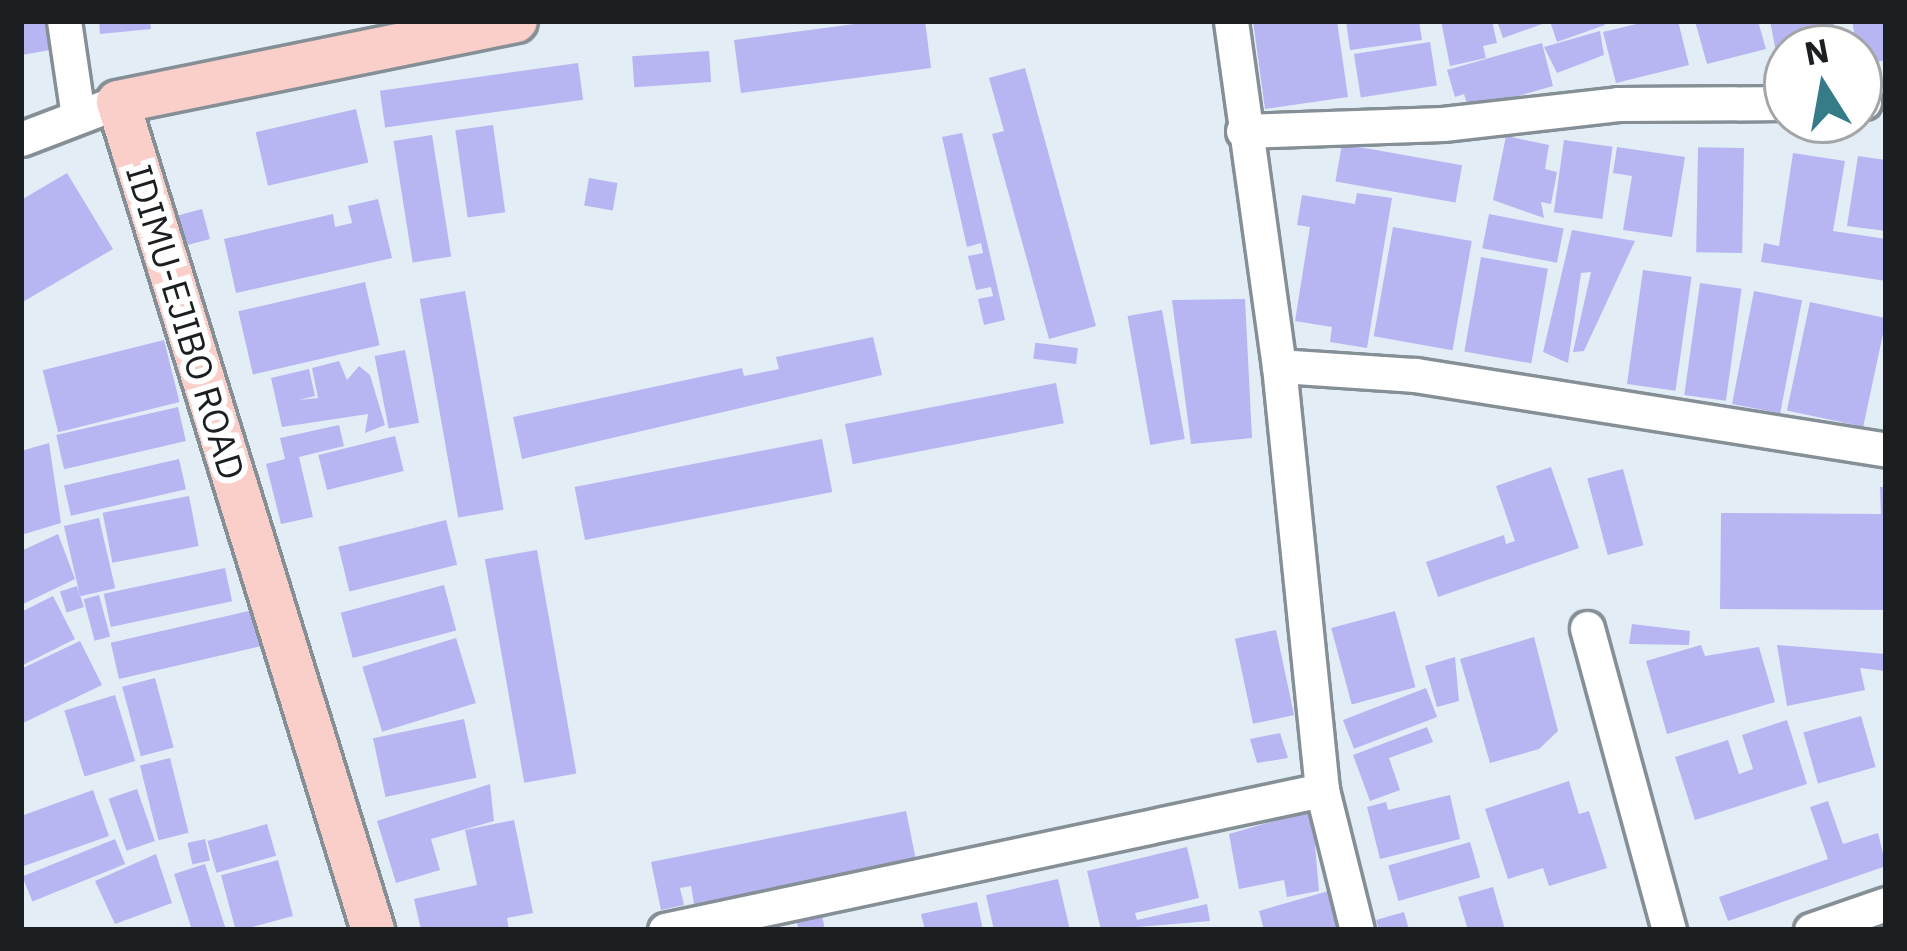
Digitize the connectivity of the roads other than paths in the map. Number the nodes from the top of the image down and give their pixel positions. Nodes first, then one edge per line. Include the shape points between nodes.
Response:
1 (64, 21) edge
2 (516, 21) edge
3 (1231, 21) edge
4 (118, 102) junction
5 (1763, 103) edge
6 (78, 116) junction
7 (1243, 131) junction
8 (21, 139) edge
9 (1279, 366) junction
10 (1886, 450) edge
11 (1587, 628) dead end
12 (1322, 790) junction
13 (1886, 904) edge
14 (783, 918) edge
15 (373, 930) edge
16 (664, 930) edge
17 (1358, 930) edge
18 (1669, 930) edge
19 (1810, 930) edge

1 - 6 street
2 - 4 main road
3 - 7 street
4 - 6 street
4 - 15 main road, IDIMU-EJIBO ROAD
5 - 7 street via 1618,104 1443,124
6 - 8 street
7 - 9 street
9 - 10 street via 1414,375
9 - 12 street
11 - 18 street
12 - 14 street
12 - 17 street
13 - 19 street
14 - 16 street

